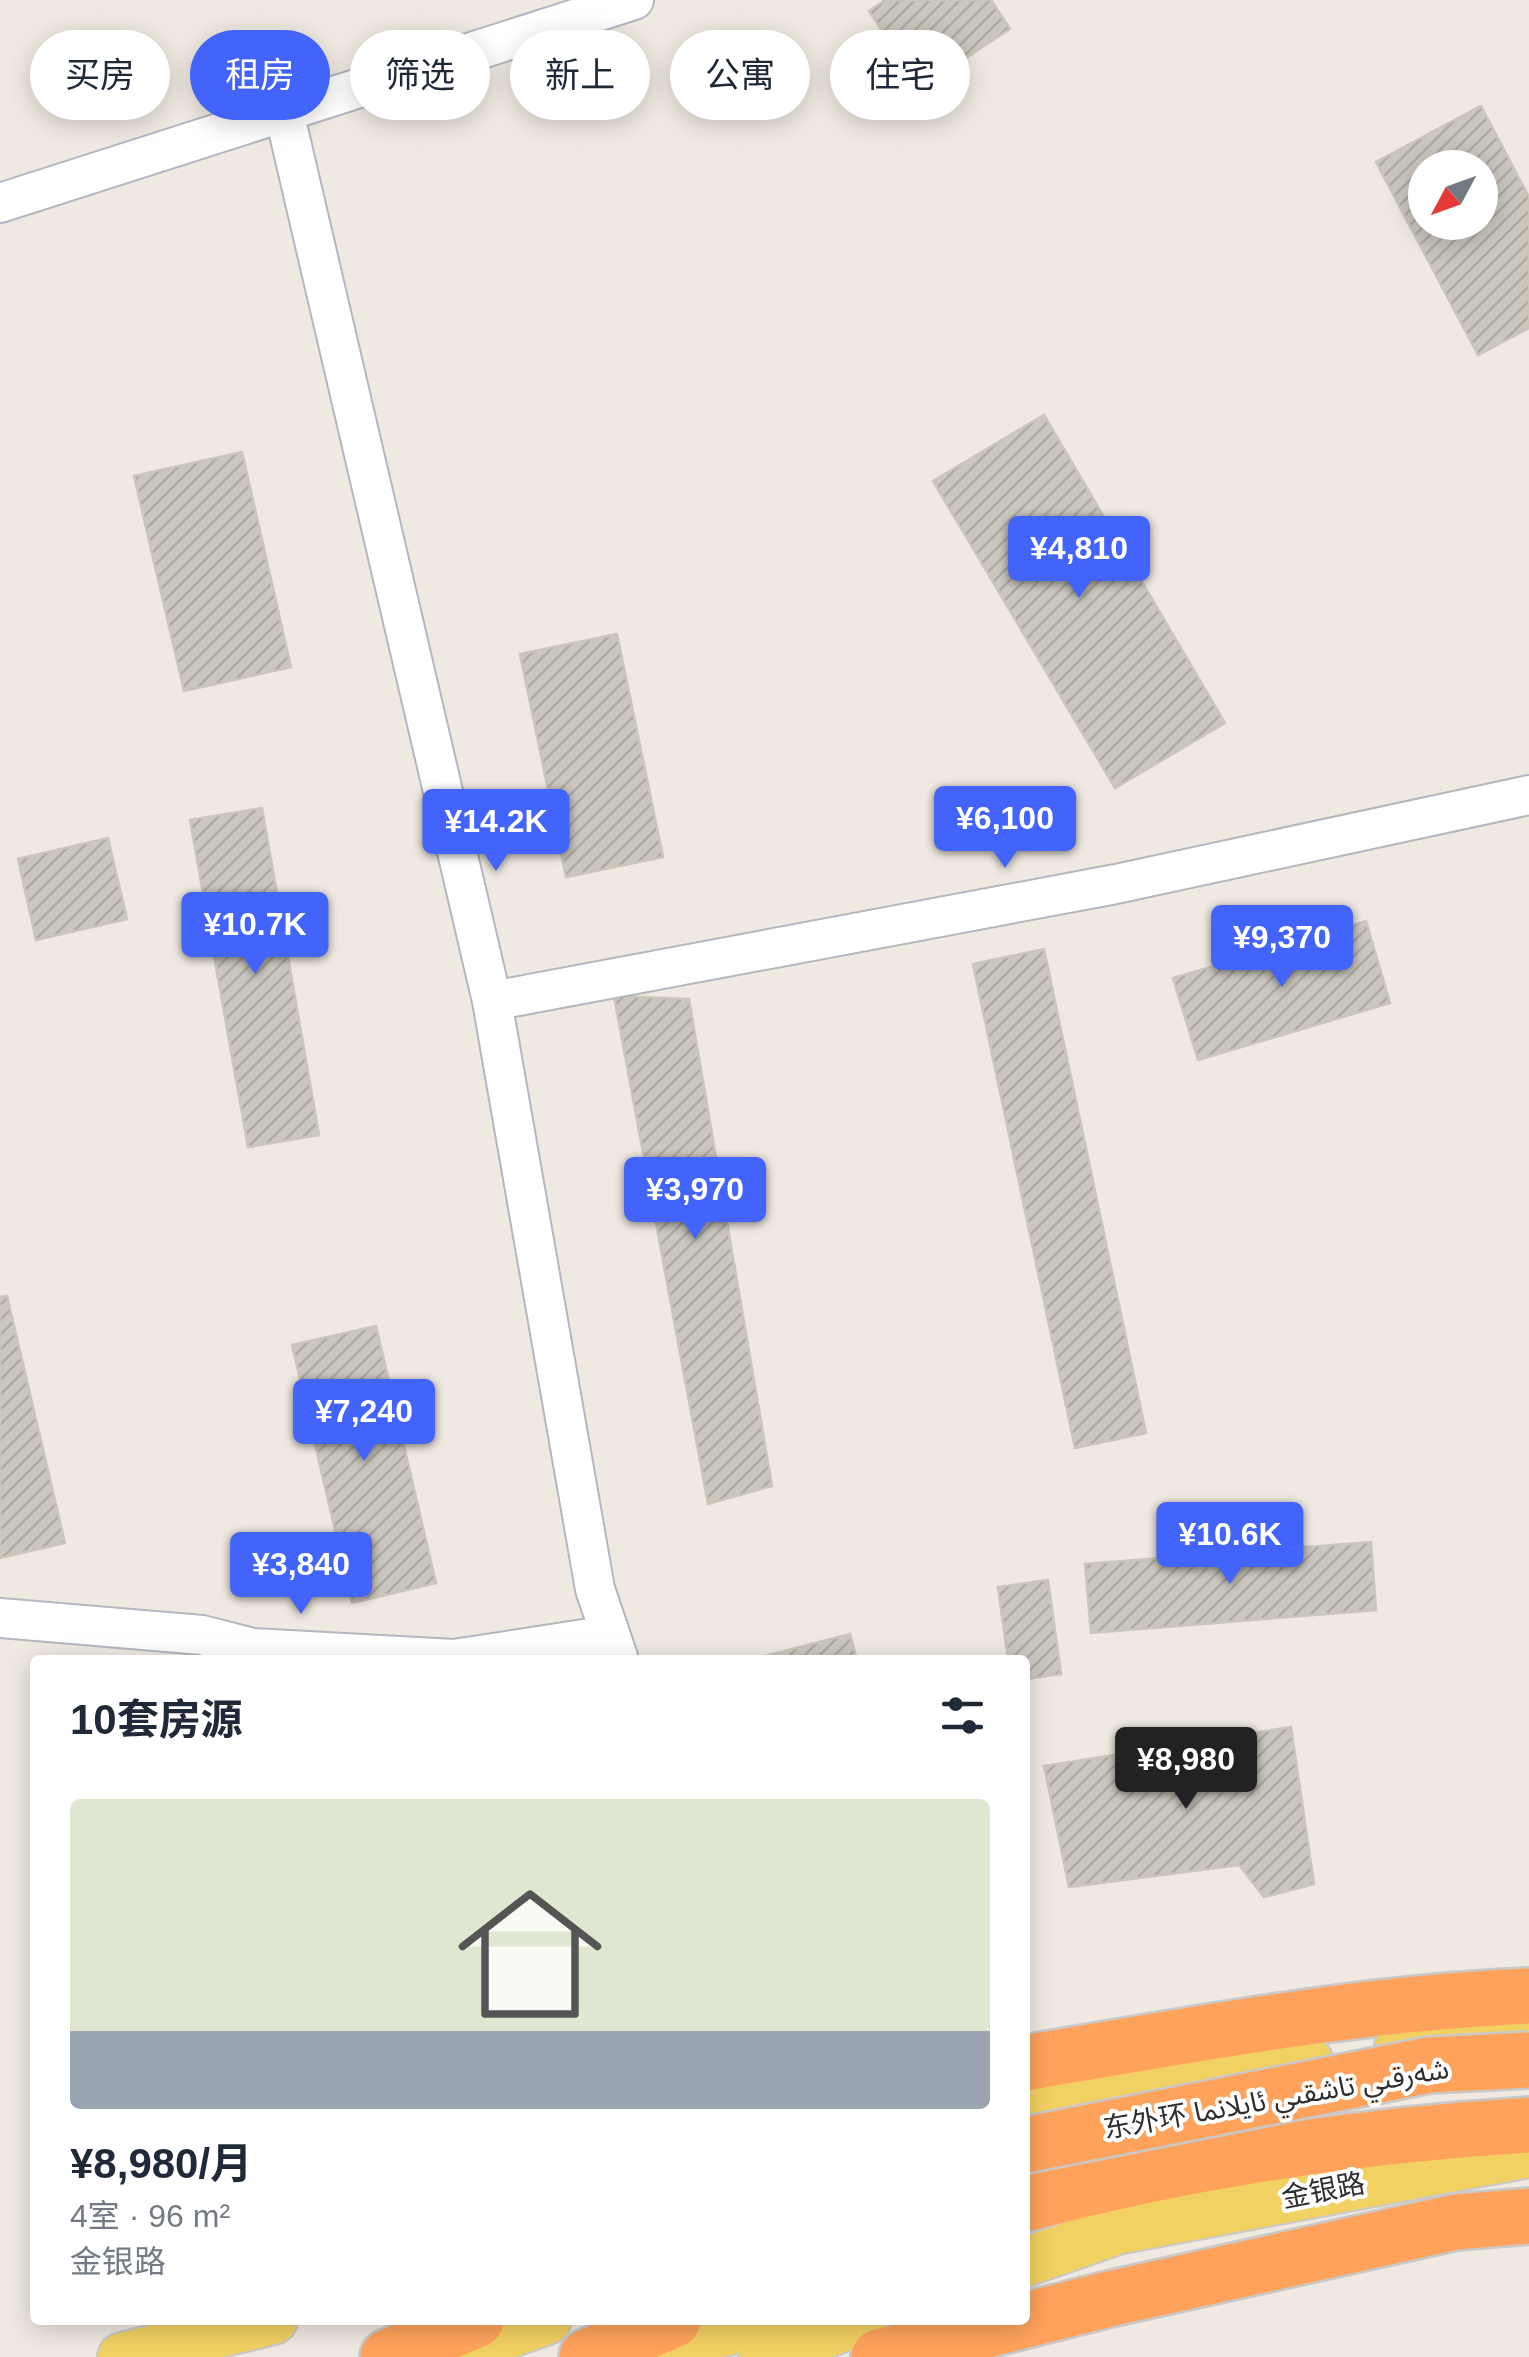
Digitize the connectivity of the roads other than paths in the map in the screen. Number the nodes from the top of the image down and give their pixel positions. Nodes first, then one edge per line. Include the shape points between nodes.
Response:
1 (634, 0) edge
2 (330, 97) edge
3 (259, 120) edge
4 (286, 120) edge
5 (0, 203) edge
6 (1529, 795) edge
7 (492, 1001) junction
8 (0, 1618) edge
9 (200, 1648) edge
10 (614, 1648) edge
11 (370, 1655) edge
12 (521, 1655) edge
13 (1529, 1996) edge
14 (1529, 2025) edge
15 (1401, 2047) junction
16 (1529, 2060) edge
17 (1030, 2062) edge
18 (1030, 2097) edge
19 (1529, 2124) edge
20 (1030, 2144) edge
21 (1529, 2153) edge
22 (1030, 2167) edge
23 (1030, 2203) edge
24 (1529, 2216) edge
25 (1117, 2230) junction
26 (1030, 2253) edge
27 (1030, 2260) edge
28 (1030, 2319) edge
29 (252, 2325) edge
30 (464, 2325) edge
31 (533, 2325) edge
32 (661, 2325) edge
33 (751, 2325) edge
34 (849, 2325) edge
35 (1006, 2325) edge
36 (122, 2357) edge
37 (388, 2357) edge
38 (444, 2357) edge
39 (587, 2357) edge
40 (628, 2357) edge
41 (763, 2357) edge
42 (879, 2357) edge

1 - 2 street
3 - 5 street
4 - 7 street
6 - 7 street via 1116,884
7 - 10 street via 595,1589
8 - 9 street
9 - 11 street
10 - 12 street
13 - 17 highway via 1269,2022
14 - 15 main road
15 - 18 main road via 1242,2074
15 - 22 main road
16 - 20 highway, 东外环 شەرقىي تاشقىي ئايلانما, bridge via 1430,2065
19 - 23 highway, 东外环 شەرقىي تاشقىي ئايلانما via 1144,2173
21 - 25 main road, 金银路
24 - 28 highway via 1456,2222
25 - 26 main road, 金银路
25 - 27 main road, 金银路
29 - 36 main road
30 - 37 highway
31 - 38 main road
32 - 39 highway
33 - 40 main road
34 - 41 main road
35 - 42 highway

